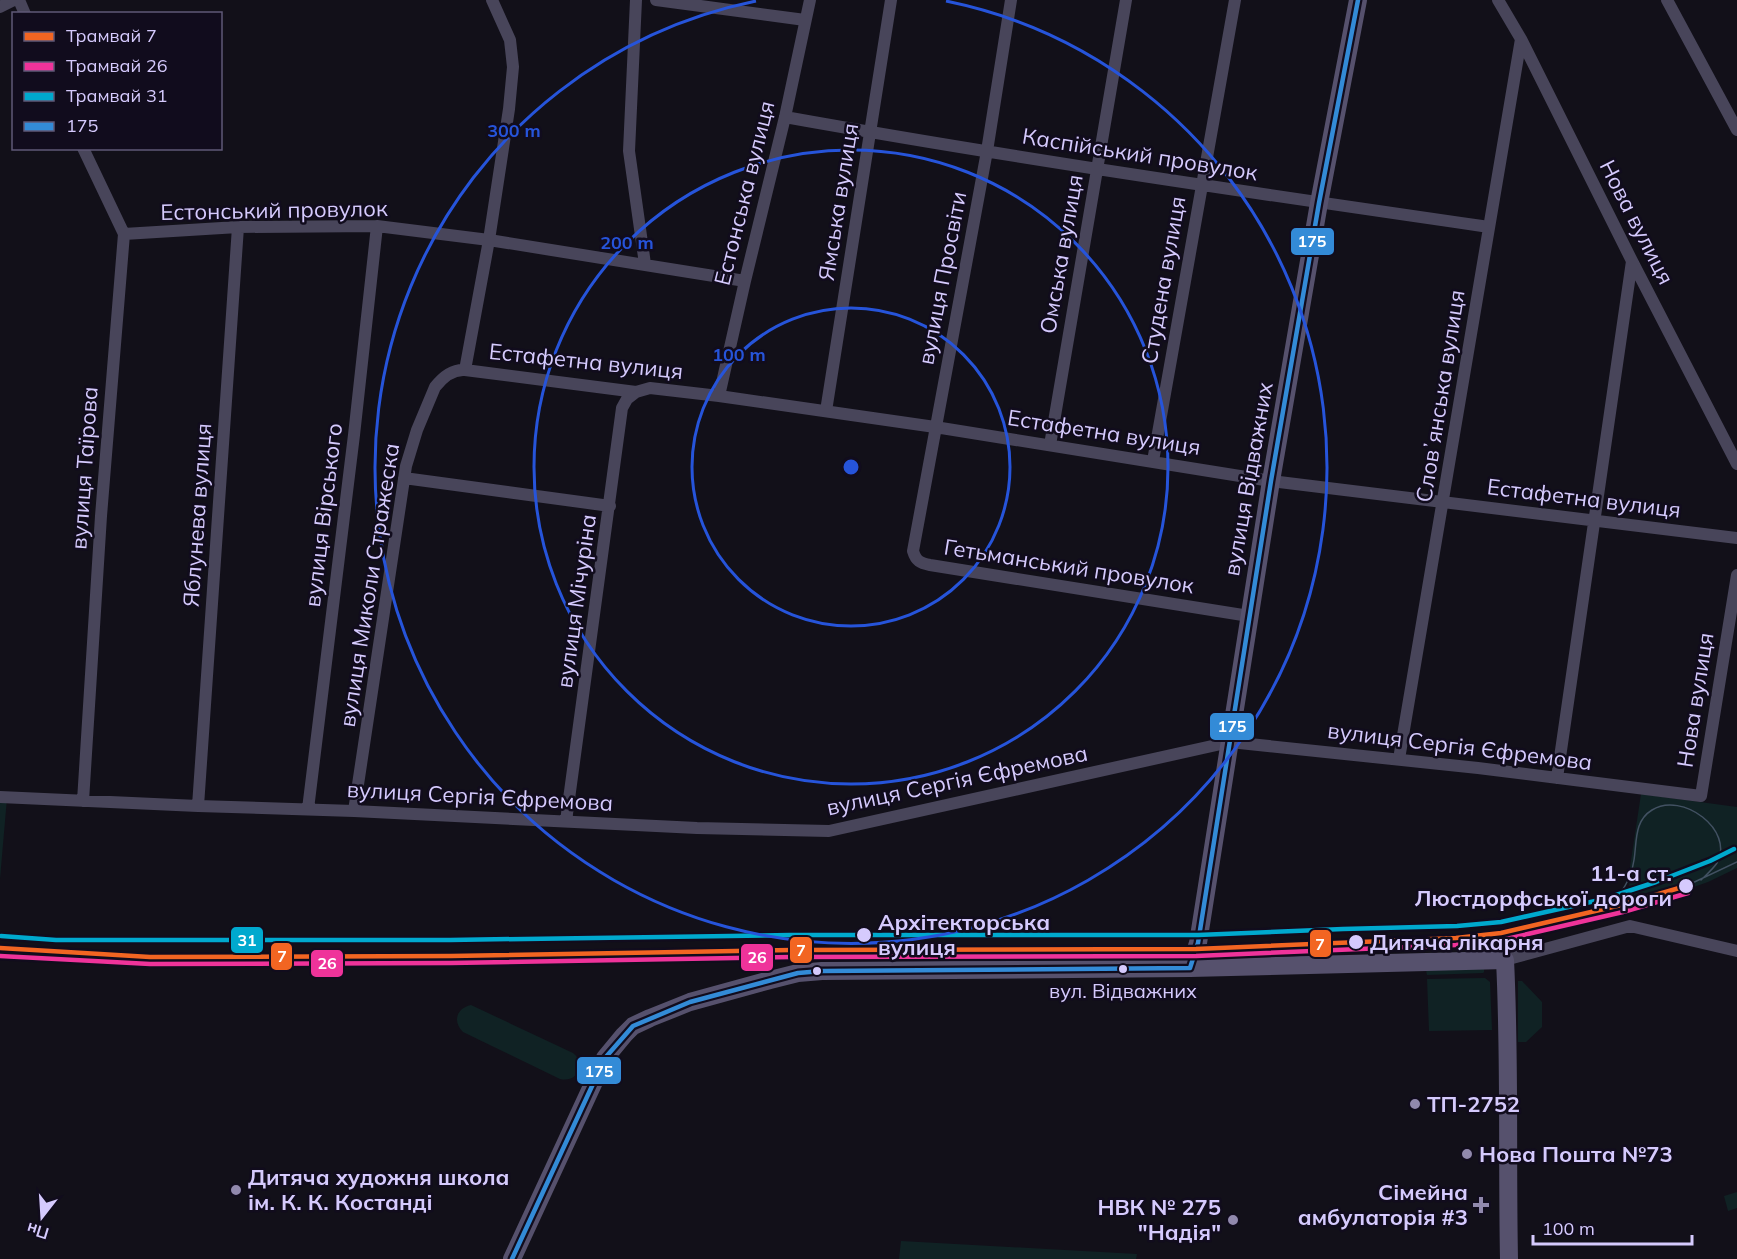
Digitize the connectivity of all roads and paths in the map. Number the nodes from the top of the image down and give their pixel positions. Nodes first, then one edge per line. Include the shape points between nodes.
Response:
1 (14, 0) edge
2 (492, 0) edge
3 (636, 0) edge
4 (656, 0) edge
5 (810, 0) edge
6 (891, 0) edge
7 (1011, 0) edge
8 (1126, 0) edge
9 (1235, 0) edge
10 (1358, 0) edge
11 (1498, 0) edge
12 (1667, 0) edge
13 (0, 7) edge
14 (805, 20) junction
15 (1521, 39) junction
16 (785, 117) junction
17 (1737, 130) edge
18 (871, 132) junction
19 (84, 150) edge
20 (987, 151) junction
21 (1096, 169) junction
22 (1201, 185) junction
23 (1319, 203) junction
24 (377, 226) junction
25 (238, 227) junction
26 (1489, 227) junction
27 (124, 234) junction
28 (489, 240) junction
29 (1632, 261) junction
30 (645, 264) junction
31 (745, 281) junction
32 (465, 370) junction
33 (636, 392) junction
34 (719, 396) junction
35 (826, 411) junction
36 (935, 427) junction
37 (1050, 445) junction
38 (1153, 461) junction
39 (1737, 464) edge
40 (404, 478) junction
41 (1271, 481) junction
42 (1443, 502) junction
43 (610, 506) junction
44 (1594, 520) junction
45 (1737, 538) edge
46 (919, 562) joint
47 (1737, 575) edge
48 (1249, 616) junction
49 (1230, 742) junction
50 (1399, 759) junction
51 (1557, 778) junction
52 (1701, 796) joint
53 (0, 797) edge
54 (83, 801) junction
55 (198, 806) junction
56 (308, 809) junction
57 (354, 811) junction
58 (566, 821) junction
59 (1737, 951) edge
60 (1505, 960) junction
61 (1190, 968) junction
62 (512, 1259) edge
63 (1509, 1259) edge

1 - 13 street
2 - 28 street via 510,40 513,67
3 - 30 street via 629,151
4 - 14 street
5 - 14 street, Естонська вулиця
6 - 18 street, Ямська вулиця
7 - 20 street, вулиця Просвіти
8 - 21 street, Омська вулиця
9 - 22 street, Студена вулиця
10 - 23 street, вулиця Відважних
11 - 15 street, Нова вулиця
12 - 17 street
14 - 16 street, Естонська вулиця
15 - 26 street, Словʼянська вулиця
15 - 29 street, Нова вулиця
16 - 18 street, Каспійський провулок
16 - 31 street, Естонська вулиця
18 - 20 street, Каспійський провулок
18 - 35 street, Ямська вулиця
19 - 27 street, вулиця Таїрова
20 - 21 street, Каспійський провулок
20 - 36 street, вулиця Просвіти
21 - 22 street, Каспійський провулок
21 - 37 street, Омська вулиця
22 - 23 street, Каспійський провулок
22 - 38 street, Студена вулиця
23 - 26 street, Каспійський провулок
23 - 41 street, вулиця Відважних
24 - 25 street, Естонський провулок
24 - 28 street, Естонський провулок
24 - 56 street, вулиця Вірського
25 - 27 street, Естонський провулок
25 - 55 street, Яблунева вулиця
26 - 42 street, Словʼянська вулиця
27 - 54 street, вулиця Таїрова
28 - 30 street, Естонський провулок
28 - 32 street
29 - 39 street, Нова вулиця
29 - 44 street
30 - 31 street, Естонський провулок
31 - 34 street, Естонська вулиця
32 - 33 street, Естафетна вулиця
32 - 40 street, вулиця Миколи Стражеска via 450,373 435,387 417,430
33 - 34 street, Естафетна вулиця via 650,388
33 - 43 street, вулиця Мічуріна via 622,408
34 - 35 street, Естафетна вулиця
35 - 36 street, Естафетна вулиця
36 - 37 street, Естафетна вулиця
36 - 46 street, вулиця Просвіти via 913,551
37 - 38 street, Естафетна вулиця
38 - 41 street, Естафетна вулиця
40 - 43 street
40 - 57 street, вулиця Миколи Стражеска
41 - 42 street, Естафетна вулиця
41 - 48 street, вулиця Відважних
42 - 44 street, Естафетна вулиця
42 - 50 street, Словʼянська вулиця
43 - 58 street, вулиця Мічуріна
44 - 45 street, Естафетна вулиця
44 - 51 street
46 - 48 street, Гетьманський провулок
47 - 52 street, Нова вулиця
48 - 49 street, вулиця Відважних
49 - 50 street, вулиця Сергія Єфремова
49 - 58 street, вулиця Сергія Єфремова via 829,831
49 - 61 street, вулиця Відважних
50 - 51 street, вулиця Сергія Єфремова
51 - 52 street, вулиця Сергія Єфремова
53 - 54 street, вулиця Сергія Єфремова
54 - 55 street, вулиця Сергія Єфремова
55 - 56 street, вулиця Сергія Єфремова
56 - 57 street, вулиця Сергія Єфремова
57 - 58 street, вулиця Сергія Єфремова
59 - 60 street via 1630,926
60 - 61 street
60 - 63 street
61 - 62 street via 798,973 650,1017 633,1026 605,1058

